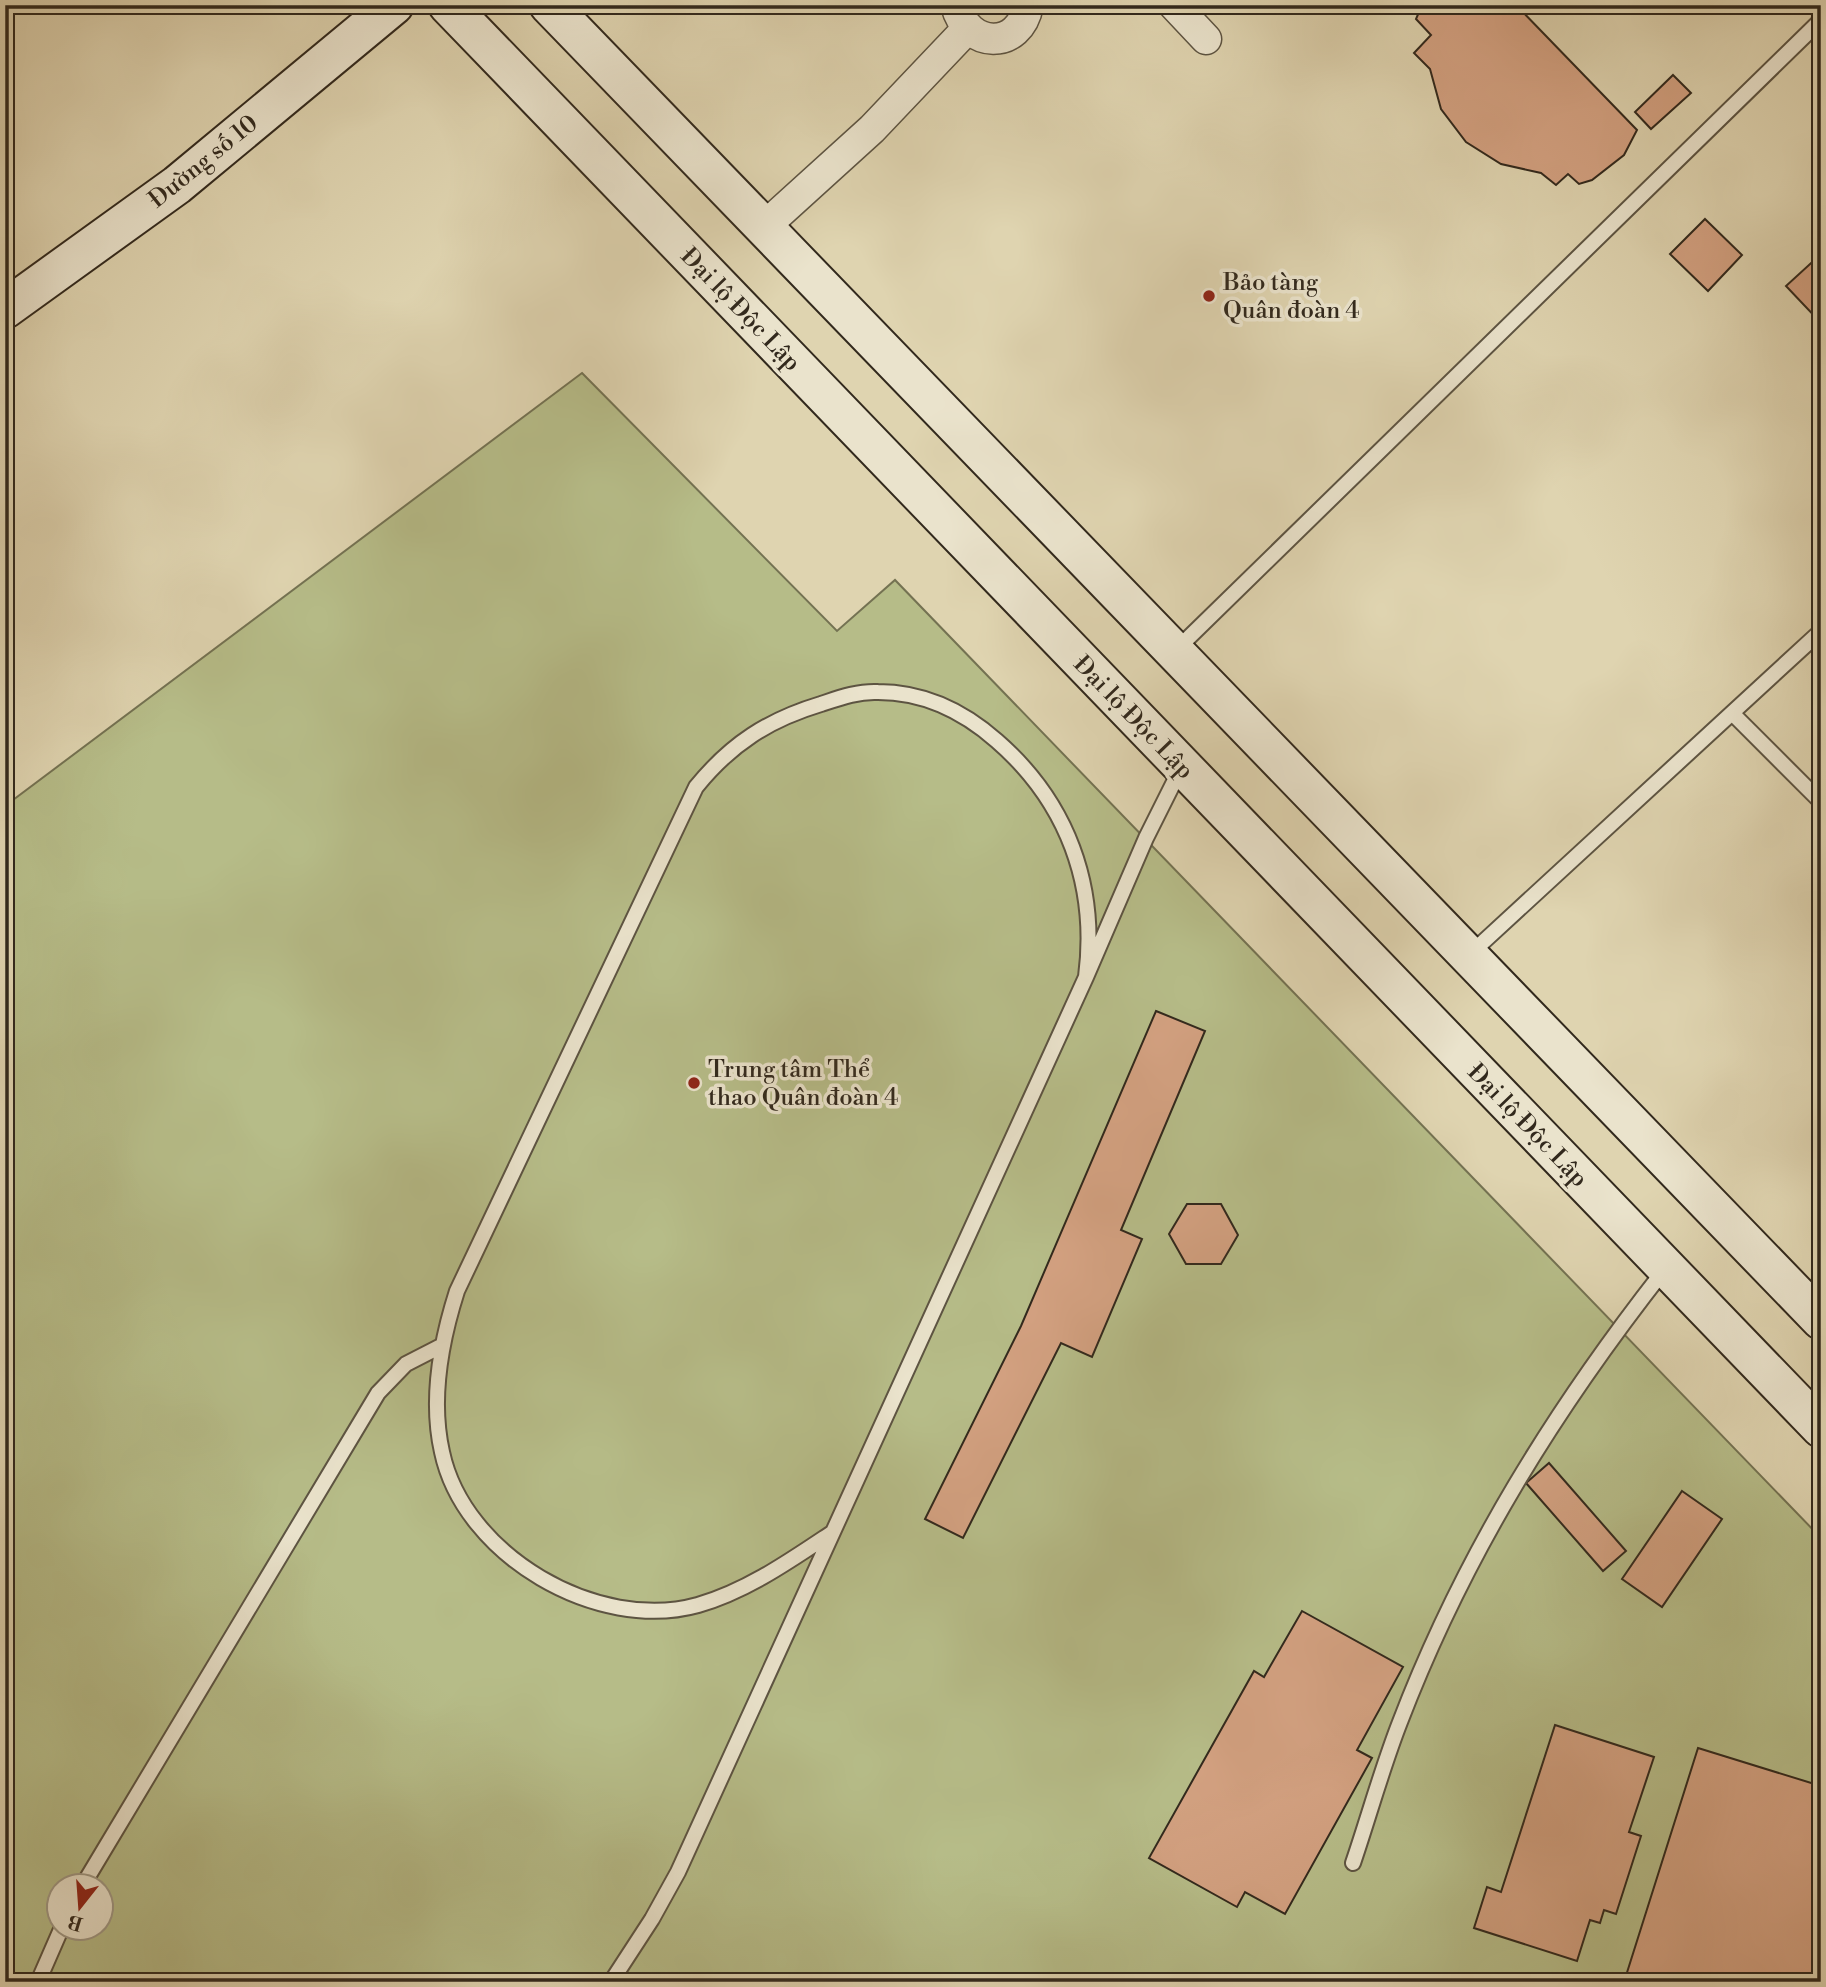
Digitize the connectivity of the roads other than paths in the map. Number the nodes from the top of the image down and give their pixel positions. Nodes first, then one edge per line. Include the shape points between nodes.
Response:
1 (394, 5) edge
2 (448, 5) edge
3 (550, 5) edge
4 (1028, 5) edge
5 (1174, 5) edge
6 (962, 17) edge
7 (1821, 20) edge
8 (1206, 39) dead end
9 (764, 227) junction
10 (5, 309) edge
11 (1821, 631) edge
12 (1175, 652) junction
13 (1732, 713) junction
14 (1182, 766) junction
15 (1821, 802) edge
16 (1468, 956) junction
17 (1086, 977) junction
18 (1666, 1268) junction
19 (1821, 1320) edge
20 (443, 1345) junction
21 (1821, 1428) edge
22 (833, 1532) junction
23 (1353, 1863) dead end
24 (91, 1871) edge
25 (56, 1941) edge
26 (38, 1982) edge
27 (611, 1982) edge

1 - 10 main road, Đường số 10 via 177,185
2 - 14 main road, Đại lộ Độc Lập
3 - 9 main road
4 - 6 street via 1018,28 1007,36 979,37
5 - 8 street
6 - 9 street via 872,129
7 - 12 lane
9 - 12 main road
11 - 13 lane
12 - 16 main road
13 - 15 lane
13 - 16 lane
14 - 17 lane
14 - 18 main road, Đại lộ Độc Lập
16 - 19 main road
17 - 20 lane via 1087,901 1071,839 1041,786 974,721 929,699 875,692 846,696 770,722 727,751 696,787 457,1291
17 - 22 lane
18 - 21 main road, Đại lộ Độc Lập
18 - 23 lane via 1565,1402 1466,1572 1399,1723
20 - 22 lane via 437,1414 442,1454 465,1505 503,1551 574,1595 639,1611 697,1605 752,1582
20 - 24 lane via 406,1364 378,1393
22 - 27 lane via 678,1872
25 - 26 lane

